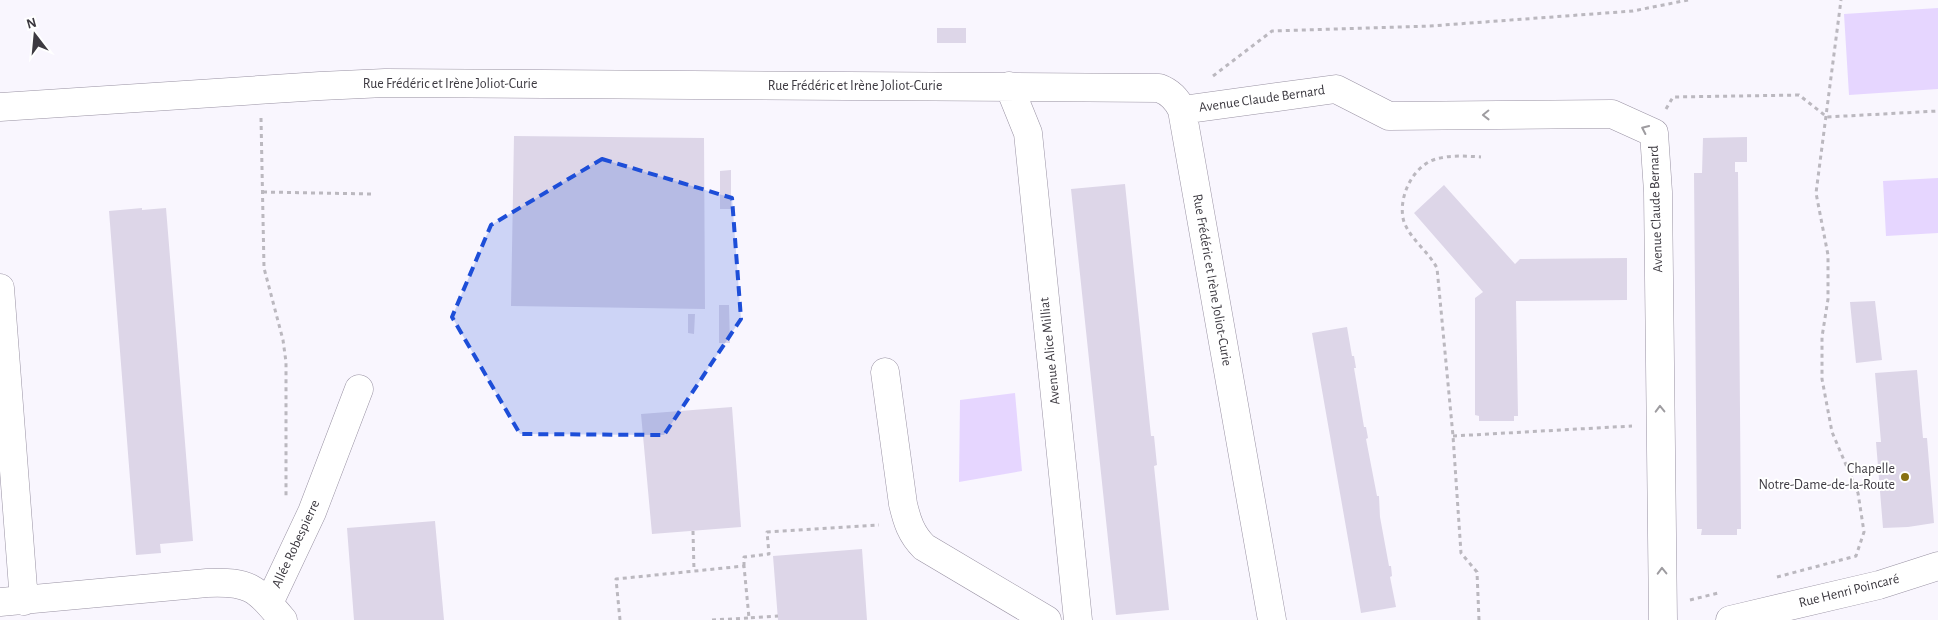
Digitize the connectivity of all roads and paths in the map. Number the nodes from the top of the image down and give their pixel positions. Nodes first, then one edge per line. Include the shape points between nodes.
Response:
1 (1688, 0) edge
2 (1841, 0) edge
3 (1206, 81) dead end
4 (1010, 86) junction
5 (260, 90) junction
6 (0, 106) edge
7 (1182, 110) junction
8 (1938, 111) edge
9 (1827, 117) junction
10 (1654, 133) junction
11 (1481, 157) dead end
12 (263, 192) junction
13 (372, 194) dead end
14 (0, 288) edge
15 (885, 372) dead end
16 (359, 389) dead end
17 (1660, 424) junction
18 (1453, 436) junction
19 (312, 512) junction
20 (907, 522) junction
21 (693, 531) dead end
22 (744, 566) junction
23 (1938, 566) edge
24 (694, 571) junction
25 (1774, 578) dead end
26 (1727, 590) dead end
27 (12, 601) edge
28 (276, 611) edge
29 (1663, 614) edge
30 (778, 616) dead end
31 (750, 619) edge
32 (620, 620) edge
33 (712, 620) edge
34 (1047, 620) edge
35 (1078, 620) edge
36 (1272, 620) edge
37 (1479, 620) edge
38 (1730, 620) edge

1 - 3 path via 1614,13 1430,26 1272,32
2 - 9 path
4 - 5 street, Rue Frédéric et Irène Joliot-Curie via 385,83
4 - 7 street, Rue Frédéric et Irène Joliot-Curie via 1159,88 1172,95
4 - 35 street, Avenue Alice Milliat via 1028,133
5 - 6 street, Rue Frédéric et Irène Joliot-Curie
5 - 12 path
10 -> 7 street, Avenue Claude Bernard via 1612,114 1389,116 1336,88
7 - 36 street, Rue Frédéric et Irène Joliot-Curie
8 - 9 path
9 - 10 path via 1799,95 1673,97
9 - 25 path via 1816,193 1828,255 1822,379 1832,432 1858,493 1864,532 1856,556
17 -> 10 street, Avenue Claude Bernard via 1658,192
11 - 18 path via 1462,155 1434,159 1417,172 1404,194 1402,206 1410,234 1432,257 1437,268
12 - 13 path
12 - 19 path via 264,268 286,362 286,513
14 - 27 street, Allée Robespierre
15 - 20 street
16 - 19 street, Allée Robespierre
17 - 18 path
29 -> 17 street, Avenue Claude Bernard
18 - 37 path via 1461,553 1477,572
19 - 28 street, Allée Robespierre
20 - 22 path via 767,532 769,554 744,557
20 - 34 street via 914,537 924,547
21 - 24 path
22 - 24 path
22 - 31 path
23 - 38 street, Rue Henri Poincaré via 1879,585
24 - 32 path via 616,579
26 - 29 path
27 - 28 street, Allée Robespierre via 232,582 246,586
30 - 31 path
31 - 33 path

